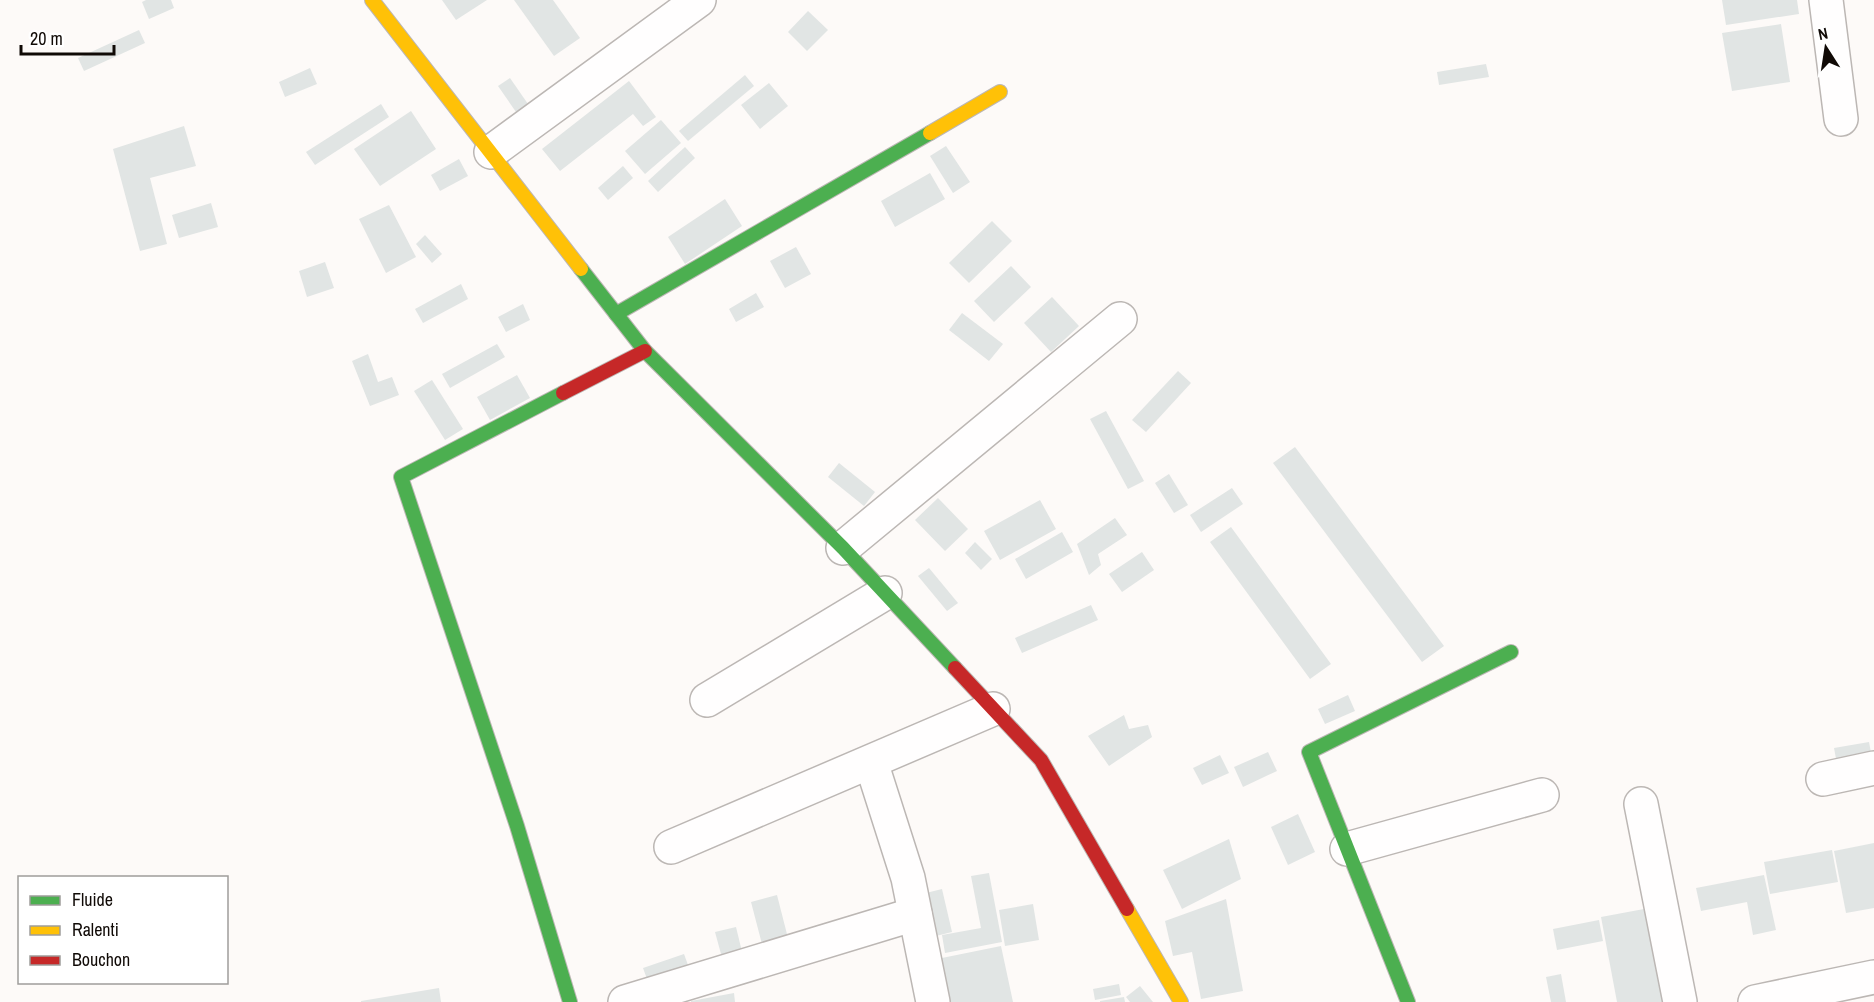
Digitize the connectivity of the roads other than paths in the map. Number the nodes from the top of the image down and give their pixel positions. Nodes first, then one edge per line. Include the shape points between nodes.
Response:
1 (372, 0) edge
2 (699, 0) edge
3 (1826, 0) edge
4 (1000, 92) dead end
5 (1841, 119) dead end
6 (491, 152) junction
7 (616, 314) junction
8 (1120, 319) dead end
9 (645, 351) junction
10 (843, 548) junction
11 (885, 593) junction
12 (1511, 652) dead end
13 (707, 700) dead end
14 (993, 709) junction
15 (871, 762) junction
16 (1874, 768) edge
17 (1823, 779) dead end
18 (1542, 795) dead end
19 (1641, 804) dead end
20 (670, 847) dead end
21 (1347, 849) junction
22 (915, 914) junction
23 (1874, 977) edge
24 (570, 1002) edge
25 (625, 1002) edge
26 (933, 1002) edge
27 (1181, 1002) edge
28 (1408, 1002) edge
29 (1680, 1002) edge
30 (1755, 1002) edge

1 - 6 street
2 - 6 street
3 - 5 street
4 - 7 street
6 - 7 street
7 - 9 street
8 - 10 street
9 - 10 street
9 - 24 street via 401,477 517,826
10 - 11 street
11 - 13 street
11 - 14 street
12 - 21 street via 1309,752
14 - 15 street
14 - 27 street via 1041,760
15 - 20 street
15 - 22 street via 908,878
16 - 17 street
18 - 21 street
19 - 29 street
21 - 28 street
22 - 25 street
22 - 26 street
23 - 30 street

